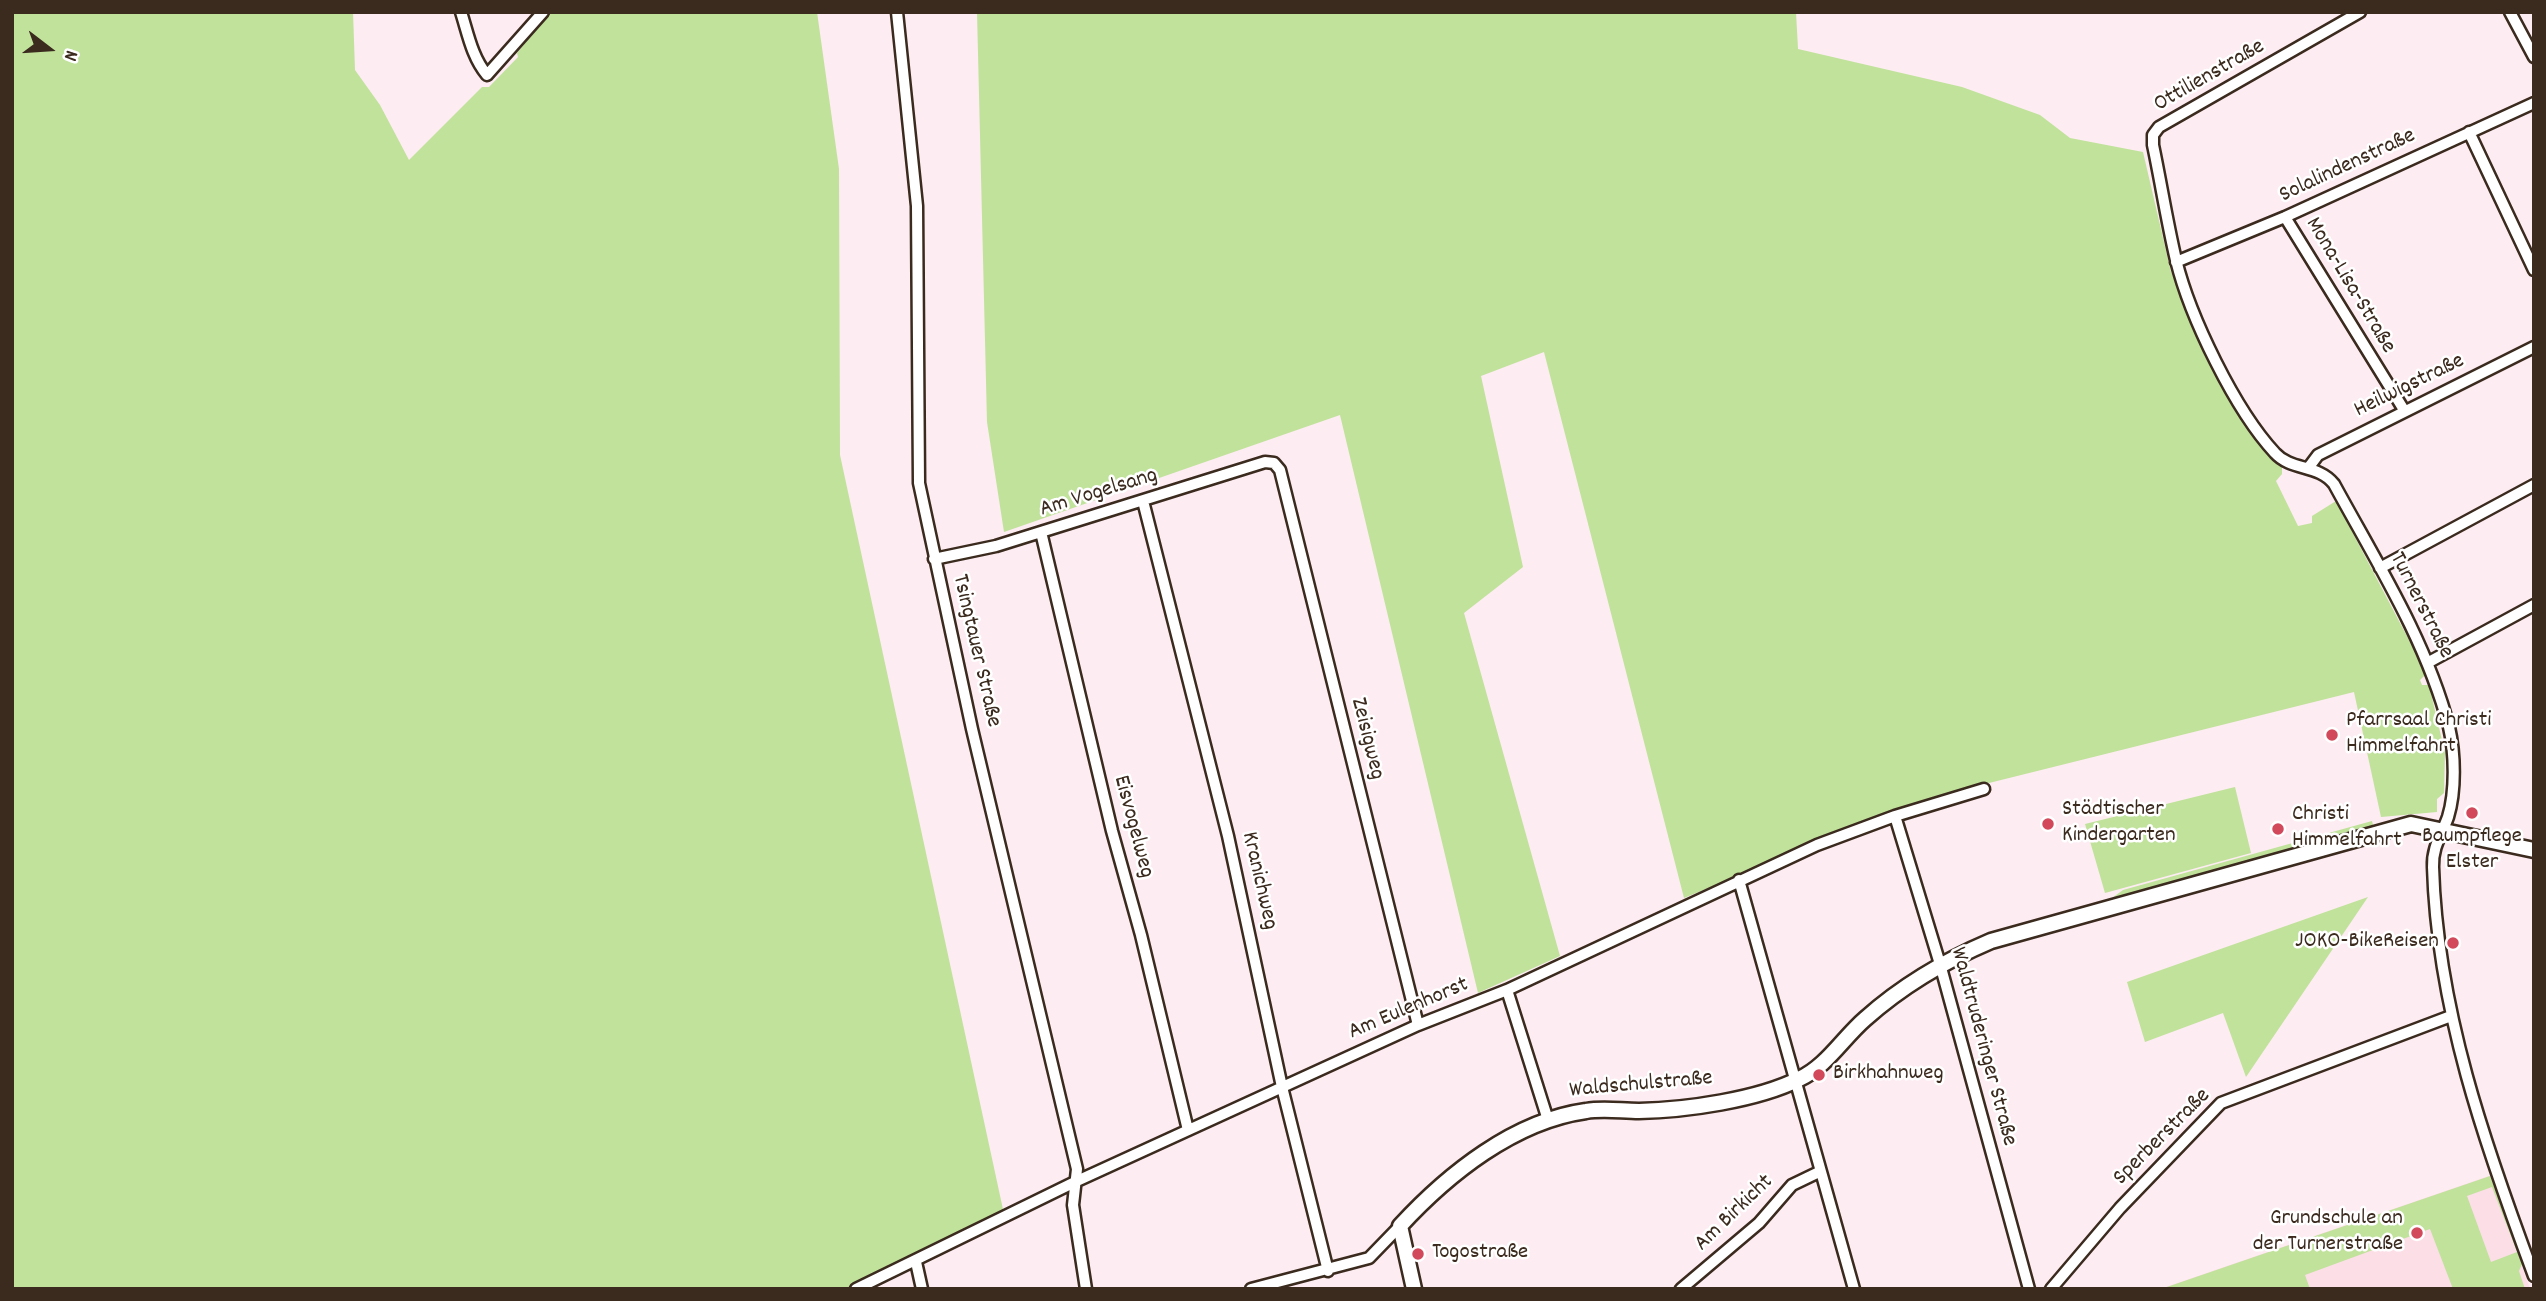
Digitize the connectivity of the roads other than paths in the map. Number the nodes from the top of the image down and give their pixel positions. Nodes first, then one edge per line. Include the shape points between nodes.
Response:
1 (461, 12) edge
2 (543, 12) edge
3 (897, 12) edge
4 (2360, 12) edge
5 (2510, 12) edge
6 (2534, 57) edge
7 (2534, 103) edge
8 (2469, 132) junction
9 (2153, 135) joint
10 (2285, 217) junction
11 (2176, 262) junction
12 (2534, 270) edge
13 (2534, 347) edge
14 (2404, 410) junction
15 (1274, 463) joint
16 (2309, 467) junction
17 (2534, 485) edge
18 (1143, 501) junction
19 (1041, 532) junction
20 (934, 559) junction
21 (2380, 568) junction
22 (2534, 605) edge
23 (2429, 662) junction
24 (1984, 789) dead end
25 (1895, 816) junction
26 (2442, 830) junction
27 (2534, 850) edge
28 (1739, 880) junction
29 (1940, 964) junction
30 (1507, 990) junction
31 (2451, 1016) junction
32 (1418, 1025) junction
33 (1796, 1081) junction
34 (1282, 1087) junction
35 (1548, 1120) junction
36 (1188, 1130) junction
37 (1819, 1172) junction
38 (1077, 1181) junction
39 (1400, 1226) junction
40 (916, 1262) junction
41 (2533, 1268) edge
42 (1328, 1271) junction
43 (856, 1289) edge
44 (922, 1289) edge
45 (1086, 1289) edge
46 (1251, 1289) edge
47 (1414, 1289) edge
48 (1681, 1289) edge
49 (1854, 1289) edge
50 (2029, 1289) edge
51 (2051, 1289) edge

1 - 2 street via 479,66 487,75
3 - 20 street, Tsingtauer Straße via 917,206 919,484
4 - 9 street, Ottilienstraße via 2159,127
5 - 6 street
7 - 8 street, Solalindenstraße
8 - 10 street, Solalindenstraße
8 - 12 street
9 - 11 street, Turnerstraße
10 - 11 street, Solalindenstraße
10 - 14 street, Mona-Lisa-Straße
11 - 16 street, Turnerstraße via 2210,350 2259,433 2283,461
13 - 14 street, Heilwigstraße
14 - 16 street, Heilwigstraße via 2318,455
15 - 18 street, Am Vogelsang
15 - 32 street, Zeisigweg via 1280,470
16 - 21 street, Turnerstraße via 2334,484
17 - 21 street
18 - 19 street, Am Vogelsang
18 - 34 street, Kranichweg via 1228,836
19 - 20 street, Am Vogelsang
19 - 36 street, Eisvogelweg
20 - 38 street, Tsingtauer Straße
21 - 23 street, Turnerstraße
22 - 23 street
23 - 26 street, Turnerstraße via 2453,761 2450,810
24 - 25 street, Am Eulenhorst
25 - 28 street, Am Eulenhorst
25 - 29 street, Waldtruderinger Straße
26 - 27 street, Waldschulstraße
26 - 29 street, Waldschulstraße via 2421,825 2395,827 2025,930
26 - 31 street, Turnerstraße via 2433,866
28 - 30 street, Am Eulenhorst
28 - 33 street
29 - 33 street, Waldschulstraße via 1890,998 1816,1069
29 - 50 street, Waldtruderinger Straße
30 - 32 street, Am Eulenhorst
30 - 35 street
31 - 41 street, Turnerstraße via 2473,1097
31 - 51 street, Sperberstraße via 2221,1103 2120,1208
32 - 34 street, Am Eulenhorst
33 - 35 street, Waldschulstraße via 1708,1106 1594,1110
33 - 37 street
34 - 36 street, Am Eulenhorst
34 - 42 street, Kranichweg
35 - 39 street, Waldschulstraße via 1472,1163
36 - 38 street, Am Eulenhorst
37 - 48 street, Am Birkicht via 1792,1185 1759,1223
37 - 49 street
38 - 40 street, Am Eulenhorst
38 - 45 street, Tsingtauer Straße via 1073,1206
39 - 42 street, Waldschulstraße via 1369,1258
39 - 47 street
40 - 43 street, Am Eulenhorst
40 - 44 street
42 - 46 street, Waldschulstraße

